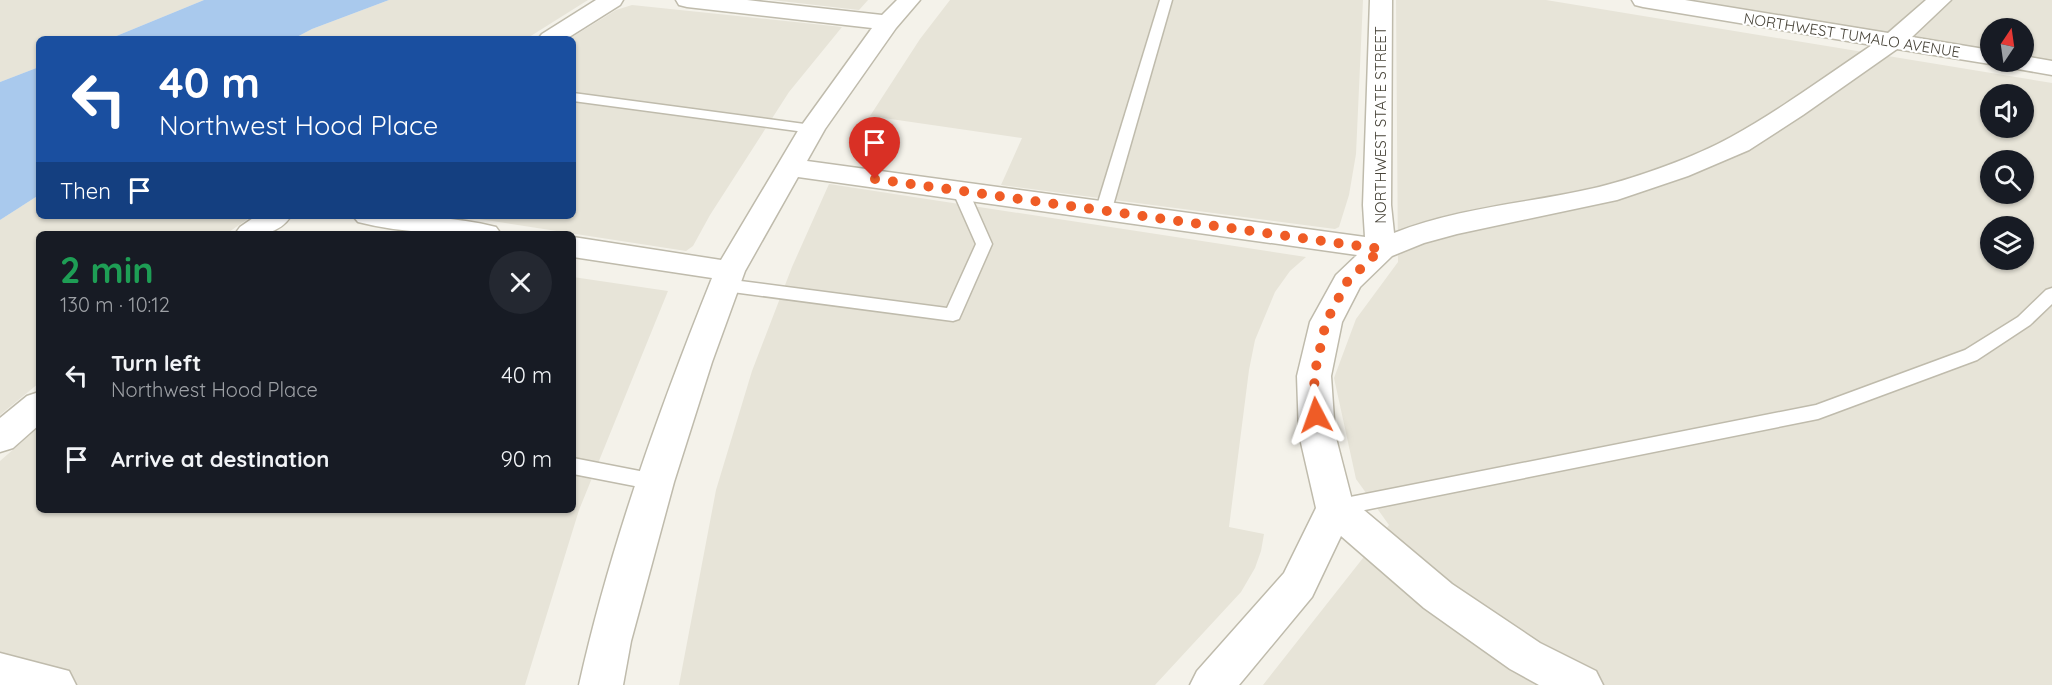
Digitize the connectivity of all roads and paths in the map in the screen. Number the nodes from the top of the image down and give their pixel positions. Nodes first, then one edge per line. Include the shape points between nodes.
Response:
1 (612, 0) edge
2 (687, 0) edge
3 (1166, 0) edge
4 (1381, 0) edge
5 (1643, 0) edge
6 (1940, 0) edge
7 (898, 11) edge
8 (555, 36) edge
9 (1893, 41) junction
10 (1980, 55) edge
11 (2034, 65) edge
12 (2052, 68) edge
13 (576, 97) edge
14 (812, 129) junction
15 (788, 167) junction
16 (961, 192) junction
17 (1104, 209) junction
18 (272, 219) edge
19 (388, 219) edge
20 (254, 231) edge
21 (466, 231) edge
22 (576, 248) edge
23 (1381, 249) junction
24 (727, 278) junction
25 (2052, 294) edge
26 (36, 408) edge
27 (0, 438) edge
28 (576, 467) edge
29 (655, 482) junction
30 (1335, 508) junction
31 (0, 672) edge
32 (54, 685) edge
33 (601, 685) edge
34 (1212, 685) edge
35 (1581, 685) edge

1 - 8 street
2 - 7 street
3 - 17 lane
4 - 23 street, NORTHWEST STATE STREET via 1377,205
5 - 9 street, NORTHWEST TUMALO AVENUE
6 - 9 street
7 - 14 street
9 - 10 street, NORTHWEST TUMALO AVENUE
9 - 23 street via 1739,144 1678,170 1606,194 1455,225
11 - 12 street
13 - 14 lane
14 - 15 street
15 - 16 street
15 - 24 street
16 - 17 street
16 - 24 lane via 984,244 953,315
17 - 23 street
18 - 20 street
19 - 21 street
22 - 24 street
23 - 30 street via 1347,282 1331,312 1314,376 1317,434
24 - 29 street
25 - 30 lane via 2024,321 1971,355 1818,412
26 - 27 street
28 - 29 lane
29 - 33 street
30 - 34 street via 1298,585
30 - 35 street via 1438,596 1526,656
31 - 32 street

